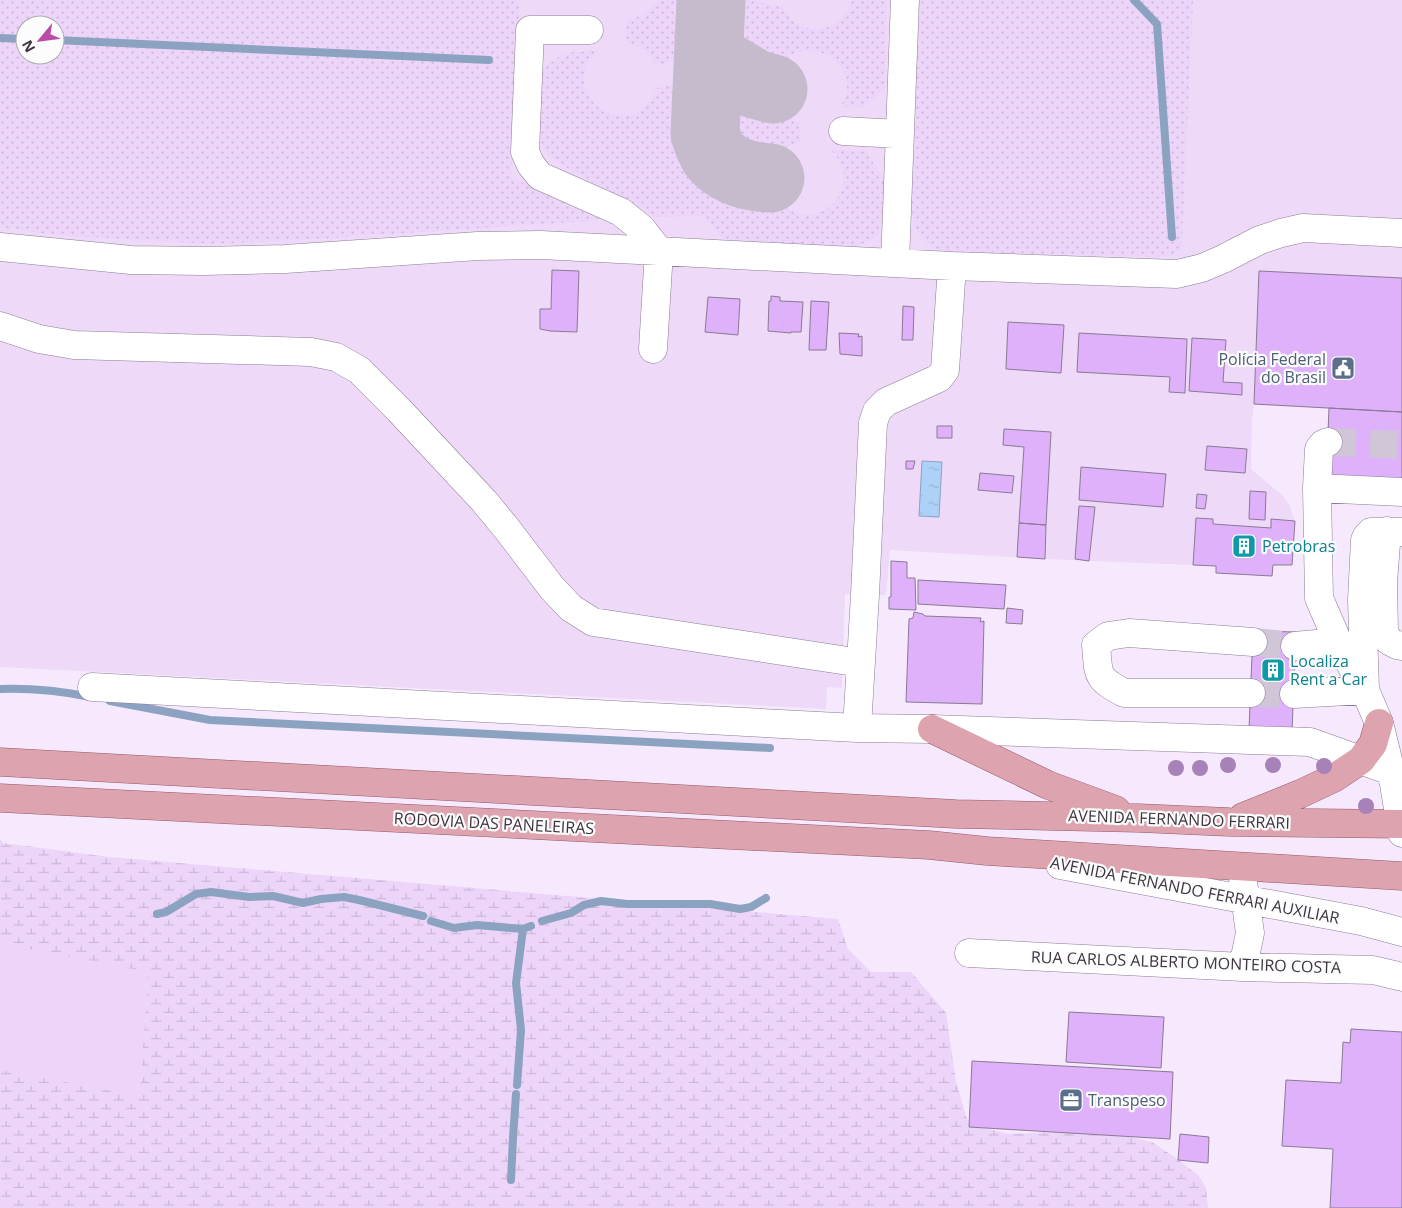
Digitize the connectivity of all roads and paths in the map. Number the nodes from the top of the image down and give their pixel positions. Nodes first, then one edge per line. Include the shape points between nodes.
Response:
1 (905, 0) edge
2 (589, 30) dead end
3 (843, 131) dead end
4 (900, 134) junction
5 (1402, 233) edge
6 (0, 247) edge
7 (659, 251) junction
8 (895, 264) junction
9 (952, 266) junction
10 (0, 326) edge
11 (653, 349) dead end
12 (1328, 442) dead end
13 (1317, 488) junction
14 (1402, 492) edge
15 (1394, 532) edge
16 (1393, 582) edge
17 (1253, 642) tunnel mouth
18 (1338, 642) junction
19 (1295, 646) tunnel mouth
20 (1402, 646) edge
21 (861, 663) junction
22 (92, 686) dead end
23 (1365, 690) junction
24 (1251, 693) tunnel mouth
25 (1294, 694) tunnel mouth
26 (1379, 723) junction
27 (857, 728) junction
28 (932, 729) junction
29 (1361, 760) junction
30 (0, 762) edge
31 (0, 798) edge
32 (1399, 807) edge
33 (956, 814) joint
34 (1138, 818) junction
35 (1229, 822) junction
36 (987, 851) junction
37 (1240, 866) junction
38 (1402, 876) edge
39 (1246, 899) junction
40 (1400, 928) edge
41 (969, 952) dead end
42 (1243, 967) junction
43 (1374, 970) junction
44 (1402, 977) edge

1 - 4 street
2 - 7 street via 530,30 525,152 530,165 540,176 621,212 642,229
3 - 4 street
4 - 8 street
5 - 9 street via 1303,228 1281,232 1202,268 1177,274
6 - 7 street via 131,260 203,261 478,246 541,245
7 - 8 street
7 - 11 street
8 - 9 street
9 - 21 street via 946,370 939,378 886,402 877,411 873,423
10 - 21 street via 39,339 74,345 311,352 336,357 359,370 399,410 484,501 552,588 571,608 594,622
12 - 13 street via 1319,449
13 - 14 street
13 - 18 street via 1319,598
15 - 16 street
15 - 23 street via 1371,532 1365,540 1362,600
16 - 20 street via 1384,632 1389,641
17 - 24 street via 1129,633 1108,636 1096,645 1099,675 1107,684 1124,693
18 - 19 street
18 - 23 street
21 - 27 street
22 - 27 street
23 - 25 street
23 - 26 street
26 - 29 main road via 1373,744
26 - 32 street
27 - 28 street
28 - 29 street via 1310,742
28 - 34 main road via 1048,785
29 - 32 street
29 - 35 main road via 1334,778 1300,794
30 - 33 main road, RODOVIA DAS PANELEIRAS
31 - 36 main road, RODOVIA DAS PANELEIRAS via 929,845
32 - 35 main road, AVENIDA FERNANDO FERRARI
33 - 34 main road, AVENIDA FERNANDO FERRARI
34 - 35 main road, AVENIDA FERNANDO FERRARI
36 - 37 main road
36 - 39 street, AVENIDA FERNANDO FERRARI AUXILIAR
37 - 38 main road
37 - 39 street
39 - 40 street, AVENIDA FERNANDO FERRARI AUXILIAR
39 - 42 street via 1250,933
40 - 43 street
41 - 42 street, RUA CARLOS ALBERTO MONTEIRO COSTA
42 - 43 street, RUA CARLOS ALBERTO MONTEIRO COSTA
43 - 44 street, RUA CARLOS ALBERTO MONTEIRO COSTA

